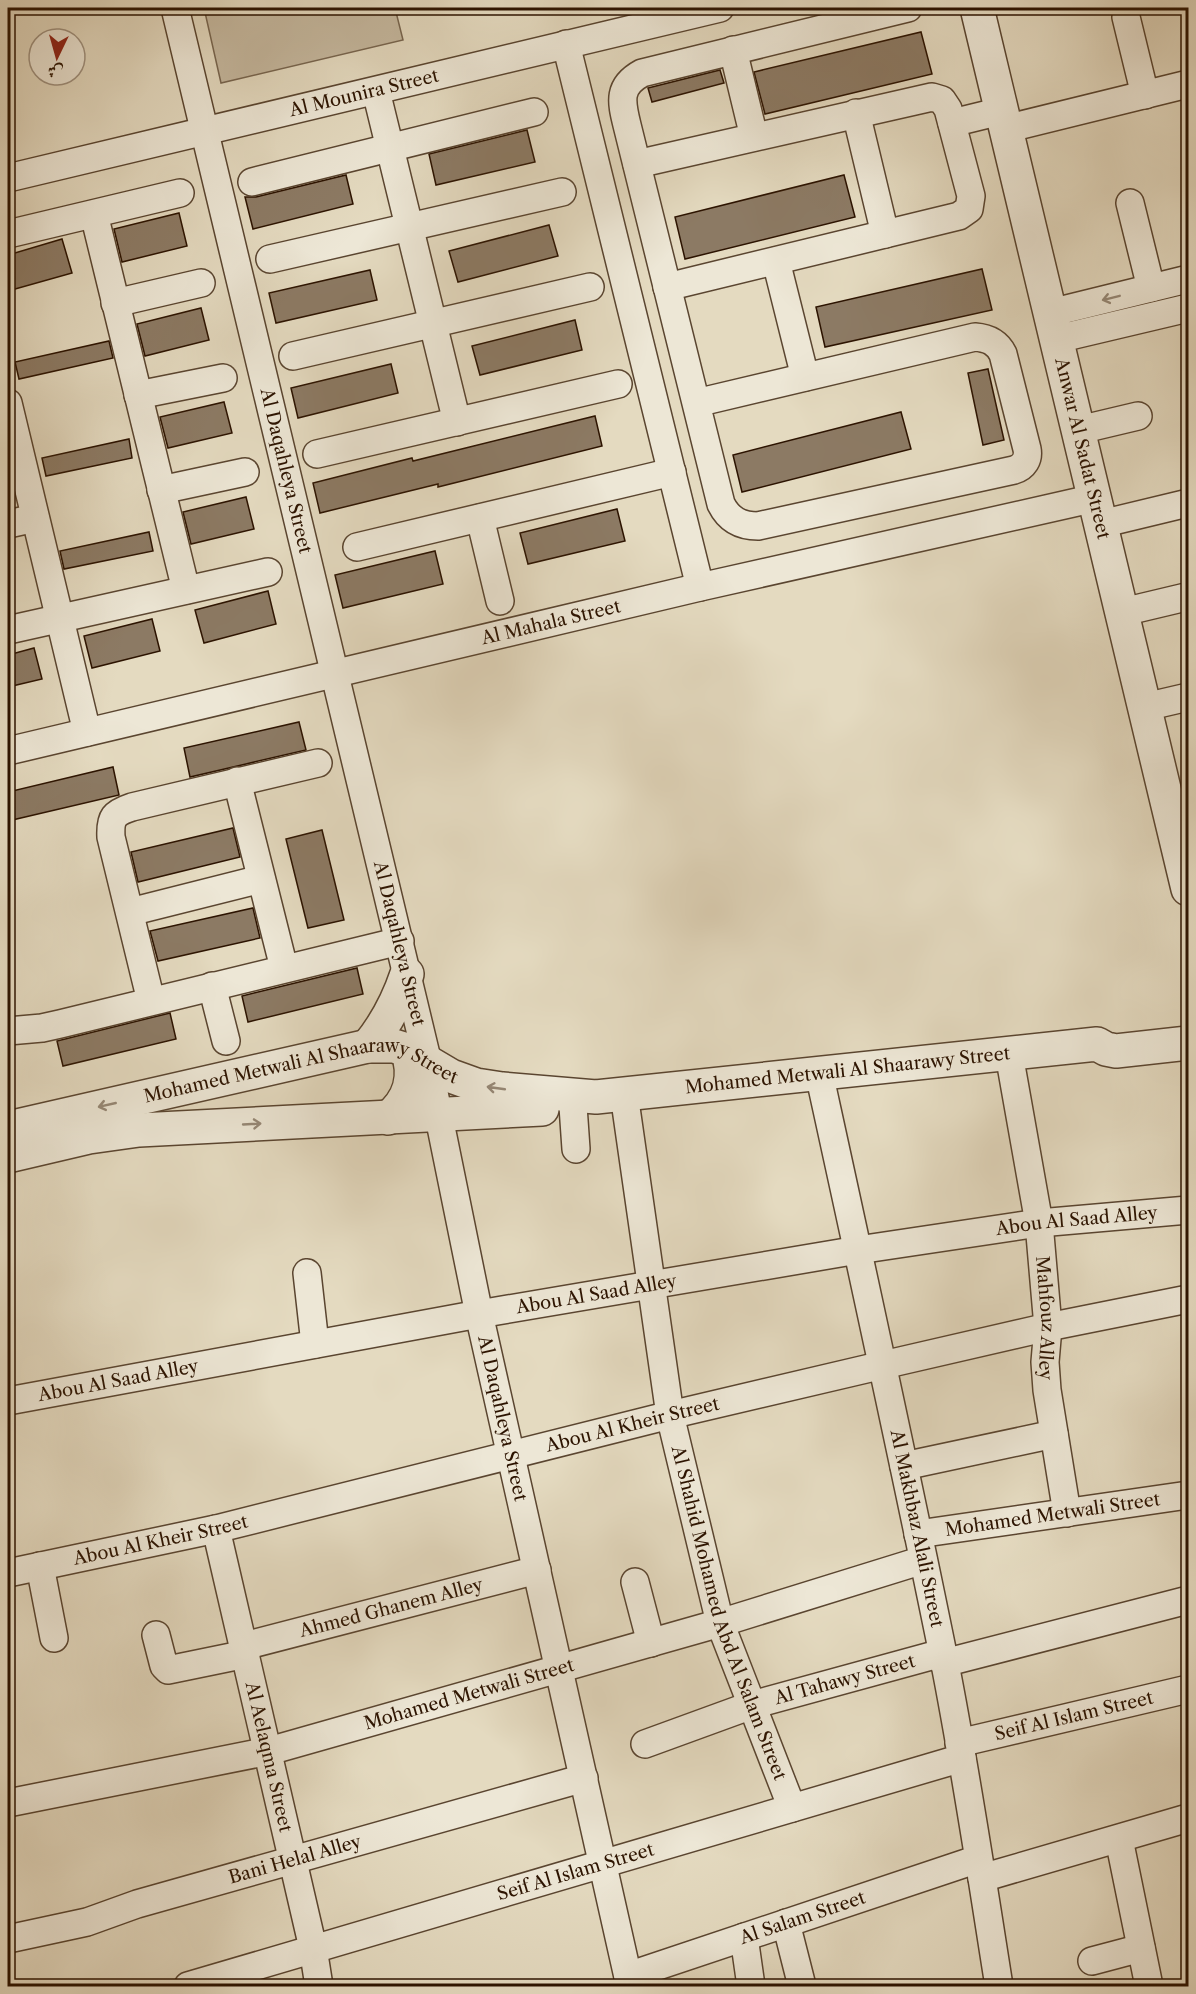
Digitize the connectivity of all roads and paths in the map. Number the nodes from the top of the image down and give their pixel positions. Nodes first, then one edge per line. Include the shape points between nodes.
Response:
1 (175, 8) edge
2 (720, 8) edge
3 (908, 8) edge
4 (977, 8) edge
5 (1126, 17) dead end
6 (566, 44) junction
7 (734, 51) junction
8 (1188, 84) edge
9 (376, 91) junction
10 (1145, 95) junction
11 (534, 112) dead end
12 (856, 113) junction
13 (1003, 120) junction
14 (952, 123) junction
15 (204, 131) junction
16 (754, 137) junction
17 (390, 147) junction
18 (637, 165) junction
19 (8, 178) edge
20 (252, 182) dead end
21 (562, 192) dead end
22 (180, 193) dead end
23 (1130, 203) dead end
24 (94, 213) junction
25 (410, 227) junction
26 (8, 234) edge
27 (885, 234) junction
28 (270, 259) dead end
29 (776, 261) junction
30 (1188, 279) edge
31 (201, 283) dead end
32 (590, 287) dead end
33 (667, 287) junction
34 (1151, 288) junction
35 (115, 303) junction
36 (1188, 308) edge
37 (433, 323) junction
38 (1054, 326) junction
39 (293, 356) dead end
40 (688, 372) junction
41 (805, 377) junction
42 (223, 378) dead end
43 (649, 380) junction
44 (618, 384) dead end
45 (138, 395) junction
46 (696, 403) junction
47 (9, 416) edge
48 (1138, 417) dead end
49 (457, 422) junction
50 (1079, 430) junction
51 (317, 454) dead end
52 (245, 472) dead end
53 (672, 472) junction
54 (161, 490) junction
55 (1188, 503) edge
56 (1098, 511) junction
57 (35, 518) junction
58 (480, 518) junction
59 (8, 524) edge
60 (357, 546) dead end
61 (268, 572) dead end
62 (700, 587) junction
63 (186, 590) junction
64 (1186, 597) dead end
65 (500, 601) dead end
66 (1123, 612) junction
67 (60, 618) junction
68 (8, 630) edge
69 (334, 674) junction
70 (1188, 697) edge
71 (1145, 707) junction
72 (87, 732) junction
73 (8, 751) edge
74 (318, 763) dead end
75 (237, 781) junction
76 (261, 879) junction
77 (1188, 889) edge
78 (130, 912) junction
79 (400, 940) junction
80 (284, 968) junction
81 (407, 974) junction
82 (212, 986) junction
83 (152, 1001) junction
84 (1188, 1024) edge
85 (8, 1031) edge
86 (226, 1041) dead end
87 (1188, 1043) edge
88 (1097, 1044) junction
89 (368, 1046) junction
90 (1009, 1054) junction
91 (417, 1057) junction
92 (819, 1073) junction
93 (203, 1083) junction
94 (598, 1099) junction
95 (440, 1115) junction
96 (388, 1118) junction
97 (211, 1126) junction
98 (8, 1128) edge
99 (576, 1149) dead end
100 (8, 1156) edge
101 (1188, 1210) edge
102 (1039, 1223) junction
103 (858, 1250) junction
104 (307, 1273) dead end
105 (650, 1284) junction
106 (1188, 1299) edge
107 (479, 1314) junction
108 (1048, 1327) junction
109 (315, 1344) junction
110 (883, 1365) junction
111 (8, 1401) edge
112 (670, 1415) junction
113 (1054, 1434) junction
114 (511, 1455) junction
115 (904, 1466) junction
116 (1188, 1495) edge
117 (1067, 1512) junction
118 (216, 1529) junction
119 (921, 1547) junction
120 (40, 1566) junction
121 (537, 1570) junction
122 (8, 1573) edge
123 (635, 1582) dead end
124 (1188, 1600) edge
125 (720, 1623) junction
126 (156, 1635) dead end
127 (54, 1638) dead end
128 (651, 1643) junction
129 (245, 1650) junction
130 (943, 1658) junction
131 (559, 1669) junction
132 (1188, 1689) edge
133 (752, 1706) junction
134 (645, 1744) dead end
135 (268, 1751) junction
136 (961, 1751) junction
137 (584, 1778) junction
138 (8, 1803) edge
139 (792, 1808) junction
140 (1188, 1818) edge
141 (1119, 1839) junction
142 (293, 1861) junction
143 (603, 1863) junction
144 (980, 1868) junction
145 (786, 1923) junction
146 (744, 1937) junction
147 (8, 1939) edge
148 (313, 1948) junction
149 (1141, 1948) junction
150 (1092, 1961) dead end
151 (629, 1981) edge
152 (188, 1986) edge
153 (319, 1986) edge
154 (751, 1986) edge
155 (801, 1986) edge
156 (999, 1986) edge
157 (1149, 1986) edge

1 - 15 street, Al Daqahleya Street
2 - 6 street, Al Mounira Street
3 - 7 street
4 - 13 street, Anwar Al Sadat Street
5 - 10 street
6 - 9 street, Al Mounira Street
6 - 43 street
7 - 16 street
7 - 18 street via 642,72 628,83 622,108
8 - 10 street
9 - 15 street, Al Mounira Street
9 - 17 street
10 - 13 street
11 - 17 street
12 - 14 street via 932,97 946,104
12 - 16 street
12 - 27 street
13 - 14 street
13 - 38 street, Anwar Al Sadat Street
14 - 27 street via 971,196 969,209 959,216
15 - 19 street, Al Mounira Street
15 - 69 street, Al Daqahleya Street
16 - 18 street
17 - 20 street
17 - 25 street
18 - 33 street
21 - 25 street
22 - 24 street
23 - 34 street
24 - 26 street
24 - 35 street
25 - 28 street
25 - 37 street
27 - 29 street
29 - 33 street
29 - 41 street
30 - 34 street
31 - 35 street
32 - 37 street
33 - 40 street
34 -> 38 street
35 - 45 street
36 - 38 street
37 - 39 street
37 - 49 street
38 - 50 street, Anwar Al Sadat Street
40 - 43 street
40 - 46 street
41 - 46 street
41 - 46 street via 975,337 988,339 1003,354 1027,458 1014,470 750,526 735,521 725,511
42 - 45 street
43 - 53 street
44 - 49 street
45 - 54 street
47 - 57 street
48 - 50 street
49 - 51 street
50 - 56 street, Anwar Al Sadat Street
52 - 54 street
53 - 58 street
53 - 62 street
54 - 63 street
55 - 56 street, Al Mahala Street
56 - 62 street, Al Mahala Street
56 - 66 street, Anwar Al Sadat Street
57 - 59 street
57 - 67 street
58 - 60 street
58 - 65 street
61 - 63 street
62 - 69 street, Al Mahala Street
63 - 67 street
64 - 66 street
66 - 71 street, Anwar Al Sadat Street
67 - 68 street
67 - 72 street
69 - 72 street, Al Mahala Street
69 - 79 street, Al Daqahleya Street
70 - 71 street
71 - 77 street, Anwar Al Sadat Street
72 - 73 street, Al Mahala Street
74 - 75 street
75 - 76 street
75 - 78 street via 117,812 110,823 111,837
76 - 78 street
76 - 80 street
78 - 83 street
79 - 80 street
79 - 81 street, Al Daqahleya Street
80 - 82 street
81 - 89 street via 395,1005
81 - 91 street, Al Daqahleya Street
82 - 83 street
82 - 86 street
83 - 85 street via 42,1028
84 - 88 street, Mohamed Metwali Al Shaarawy Street via 1113,1034
87 - 88 street, Mohamed Metwali Al Shaarawy Street via 1116,1051
88 - 90 street, Mohamed Metwali Al Shaarawy Street
89 - 91 street, Mohamed Metwali Al Shaarawy Street via 394,1046
89 - 93 street, Mohamed Metwali Al Shaarawy Street
90 - 92 street, Mohamed Metwali Al Shaarawy Street
90 - 102 street, Mahfouz Alley
94 -> 91 street, Mohamed Metwali Al Shaarawy Street via 476,1085
91 - 95 street, Al Daqahleya Street
91 - 96 street via 411,1061 411,1082 403,1103
92 - 94 street, Mohamed Metwali Al Shaarawy Street
92 - 103 street, Al Makhbaz Alali Street
93 - 97 street via 196,1093 196,1105
93 -> 98 street, Mohamed Metwali Al Shaarawy Street
94 - 95 street, Mohamed Metwali Al Shaarawy Street via 556,1109
94 - 99 street
94 - 105 street, Al Shahid Mohamed Abd Al Salam Street
95 - 96 street, Mohamed Metwali Al Shaarawy Street
95 - 107 street, Al Daqahleya Street
97 -> 96 street, Mohamed Metwali Al Shaarawy Street
97 - 100 street, Mohamed Metwali Al Shaarawy Street via 105,1134
101 - 102 street, Abou Al Saad Alley
102 - 103 street, Abou Al Saad Alley
102 - 108 street, Mahfouz Alley
103 - 105 street, Abou Al Saad Alley
103 - 110 street, Al Makhbaz Alali Street
104 - 109 street
105 - 107 street, Abou Al Saad Alley
105 - 112 street, Al Shahid Mohamed Abd Al Salam Street
106 - 108 street, Abou Al Kheir Street
107 - 109 street, Abou Al Saad Alley
107 - 114 street, Al Daqahleya Street
108 - 110 street, Abou Al Kheir Street
108 - 113 street, Mahfouz Alley via 1047,1390
109 - 111 street, Abou Al Saad Alley
110 - 112 street, Abou Al Kheir Street
110 - 115 street, Al Makhbaz Alali Street
112 - 114 street, Abou Al Kheir Street
112 - 125 street, Al Shahid Mohamed Abd Al Salam Street
113 - 115 street
113 - 117 street, Mahfouz Alley
114 - 118 street, Abou Al Kheir Street
114 - 121 street, Al Daqahleya Street
115 - 119 street, Al Makhbaz Alali Street
116 - 117 street, Mohamed Metwali Street
117 - 119 street, Mohamed Metwali Street
118 - 120 street, Abou Al Kheir Street
118 - 129 street, Al Aelaqma Street
119 - 125 street, Mohamed Metwali Street
119 - 130 street, Al Makhbaz Alali Street
120 - 122 street, Abou Al Kheir Street
120 - 127 street
121 - 129 street, Ahmed Ghanem Alley
121 - 131 street, Al Daqahleya Street
123 - 128 street
124 - 130 street, Al Tahawy Street
125 - 128 street, Mohamed Metwali Street
125 - 133 street, Al Shahid Mohamed Abd Al Salam Street
126 - 129 street, Ahmed Ghanem Alley via 164,1666 172,1671
128 - 131 street, Mohamed Metwali Street
129 - 135 street, Al Aelaqma Street
130 - 133 street, Al Tahawy Street
130 - 136 street, Al Makhbaz Alali Street
131 - 135 street, Mohamed Metwali Street
131 - 137 street, Al Daqahleya Street
132 - 136 street, Seif Al Islam Street
133 - 134 street, Al Tahawy Street
133 - 139 street, Al Shahid Mohamed Abd Al Salam Street
135 - 138 street, Mohamed Metwali Street
135 - 142 street, Al Aelaqma Street
136 - 139 street, Seif Al Islam Street
136 - 144 street, Al Makhbaz Alali Street
137 - 142 street, Bani Helal Alley
137 - 143 street, Al Daqahleya Street
139 - 143 street, Seif Al Islam Street
140 - 141 street, Al Salam Street
141 - 144 street, Al Salam Street
141 - 149 street
142 - 147 street, Bani Helal Alley via 87,1922
142 - 148 street, Al Aelaqma Street
143 - 148 street, Seif Al Islam Street
143 - 151 street, Al Daqahleya Street
144 - 145 street, Al Salam Street
144 - 156 street, Al Makhbaz Alali Street
145 - 146 street, Al Salam Street
145 - 155 street
146 - 151 street, Al Salam Street
146 - 154 street
148 - 152 street, Seif Al Islam Street
148 - 153 street, Al Aelaqma Street
149 - 150 street
149 - 157 street

